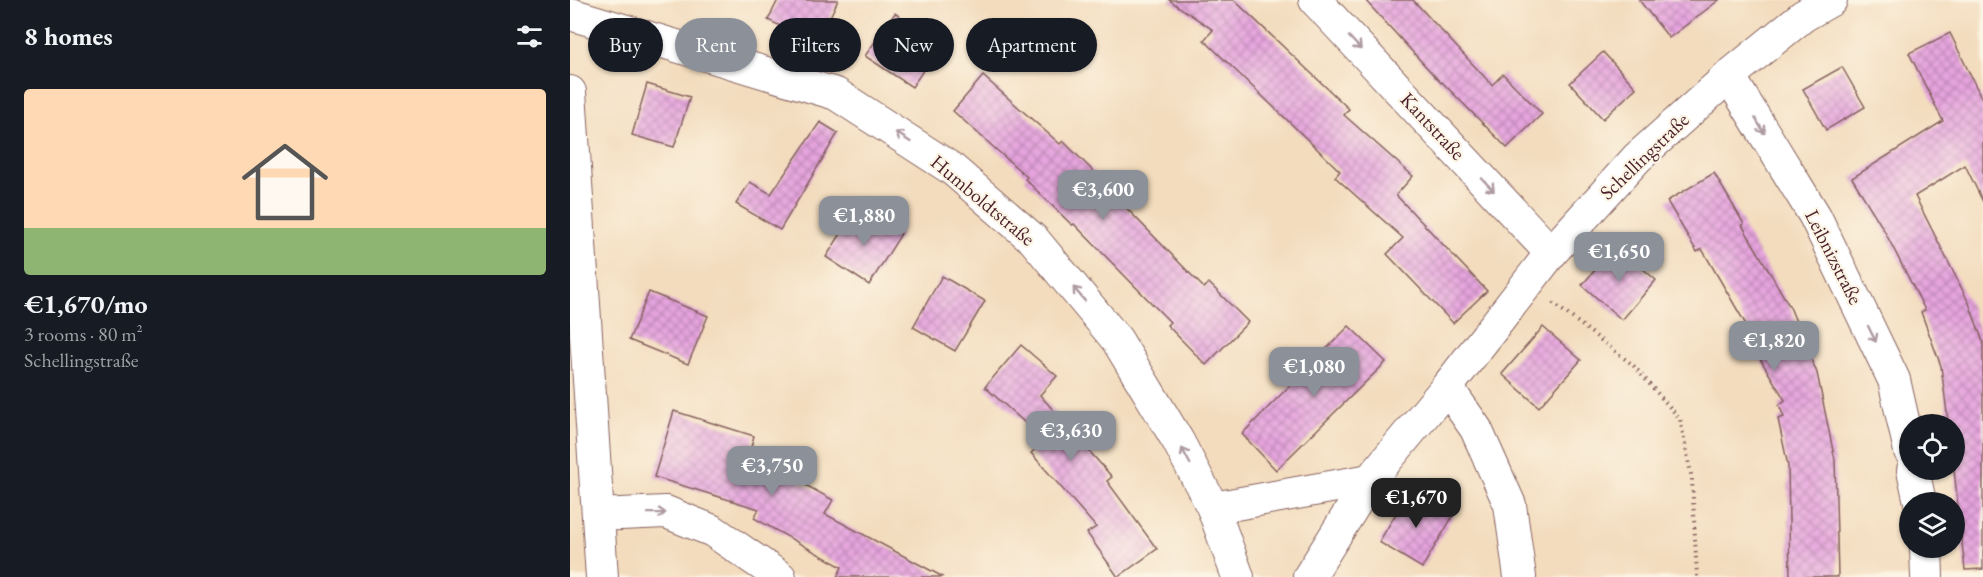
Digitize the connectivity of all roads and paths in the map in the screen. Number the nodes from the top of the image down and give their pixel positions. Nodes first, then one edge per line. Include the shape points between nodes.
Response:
1 (1315, 0) edge
2 (1832, 0) edge
3 (1795, 8) edge
4 (570, 14) edge
5 (1730, 76) junction
6 (570, 92) edge
7 (1551, 253) junction
8 (1527, 283) junction
9 (1447, 387) junction
10 (1902, 414) edge
11 (1370, 480) junction
12 (1213, 508) junction
13 (598, 515) junction
14 (1926, 558) edge
15 (602, 577) edge
16 (780, 577) edge
17 (1238, 577) edge
18 (1309, 577) edge
19 (1520, 577) edge
20 (1697, 577) edge
21 (1927, 577) edge

1 -> 7 street, Kantstraße
2 - 3 street, Schellingstraße
3 - 5 street, Schellingstraße
12 -> 4 street, Humboldtstraße via 1117,340 1034,240 952,169 836,94
5 - 7 street, Schellingstraße via 1637,158
5 -> 10 street, Leibnizstraße via 1815,216 1894,380
6 - 13 street
7 - 8 street, Schellingstraße
8 - 9 street, Schellingstraße
8 - 20 path via 1633,365 1680,418 1692,479
9 - 11 street, Schellingstraße
9 - 19 street via 1476,429 1510,505
11 - 12 street
11 - 18 street, Schellingstraße
12 - 17 street
13 - 15 street
13 -> 16 street via 666,512 713,531
14 - 21 street

